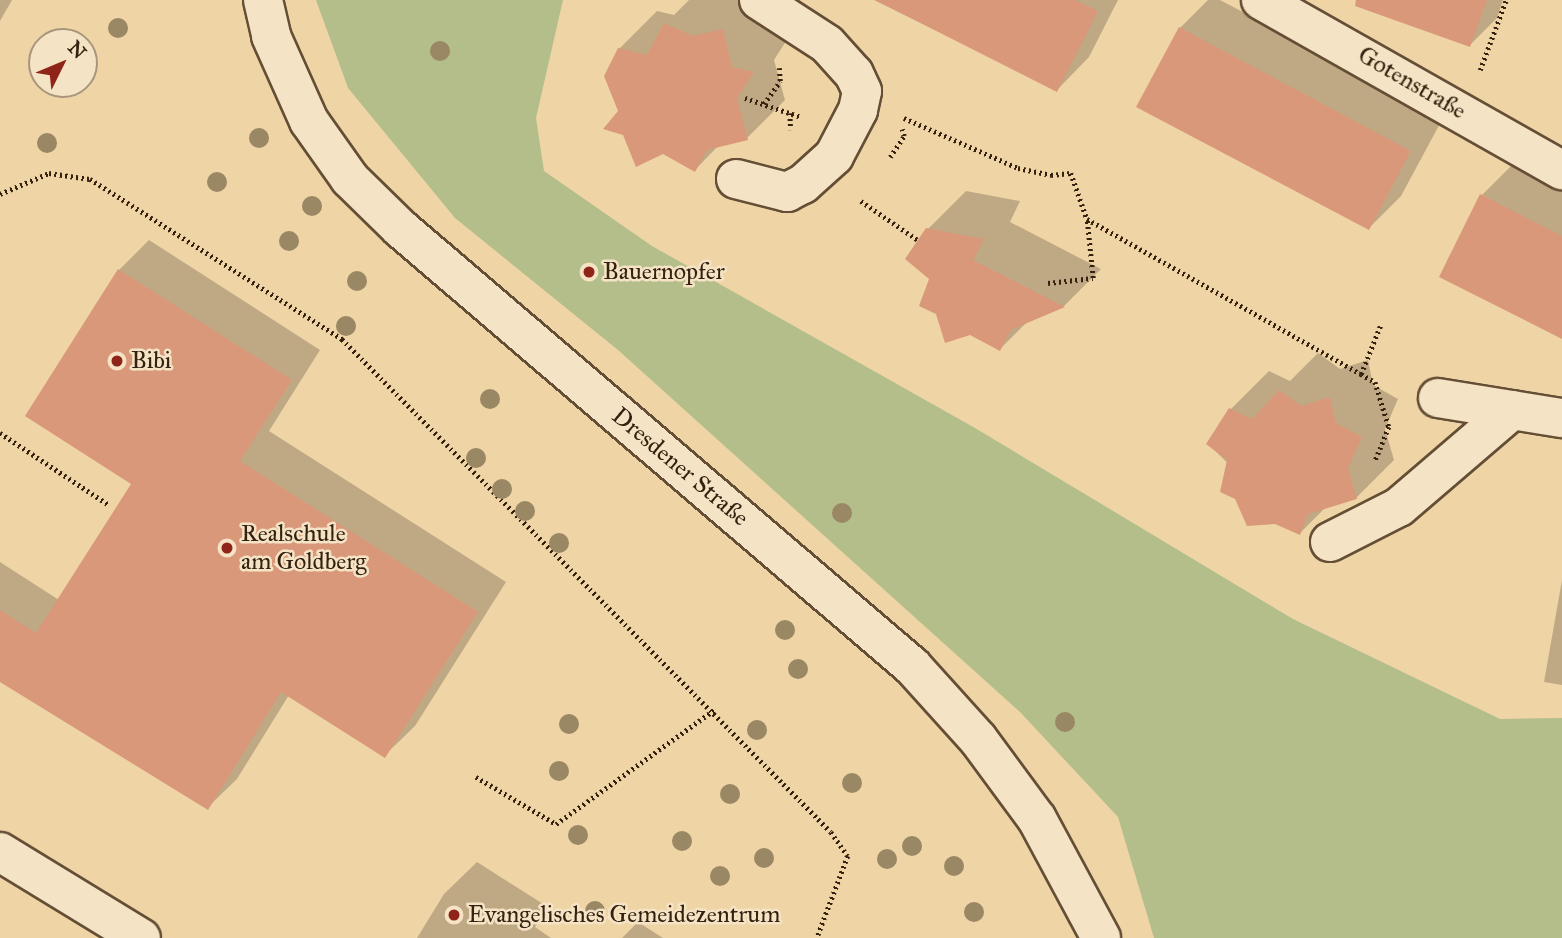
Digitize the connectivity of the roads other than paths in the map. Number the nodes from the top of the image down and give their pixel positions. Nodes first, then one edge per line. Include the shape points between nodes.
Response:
1 (263, 0) edge
2 (759, 0) edge
3 (1261, 0) edge
4 (1562, 170) edge
5 (736, 178) dead end
6 (1438, 398) dead end
7 (1512, 410) junction
8 (1562, 418) edge
9 (1329, 542) dead end
10 (0, 852) edge
11 (141, 938) edge
12 (1101, 938) edge

1 - 12 street, Dresdener Straße via 271,36 309,121 350,179 400,228 912,666 978,739 1037,819
2 - 5 street via 827,44 854,74 862,91 858,110 834,156 811,178 787,192
3 - 4 street, Gotenstraße
6 - 7 street
7 - 8 street
7 - 9 street via 1399,507
10 - 11 street

